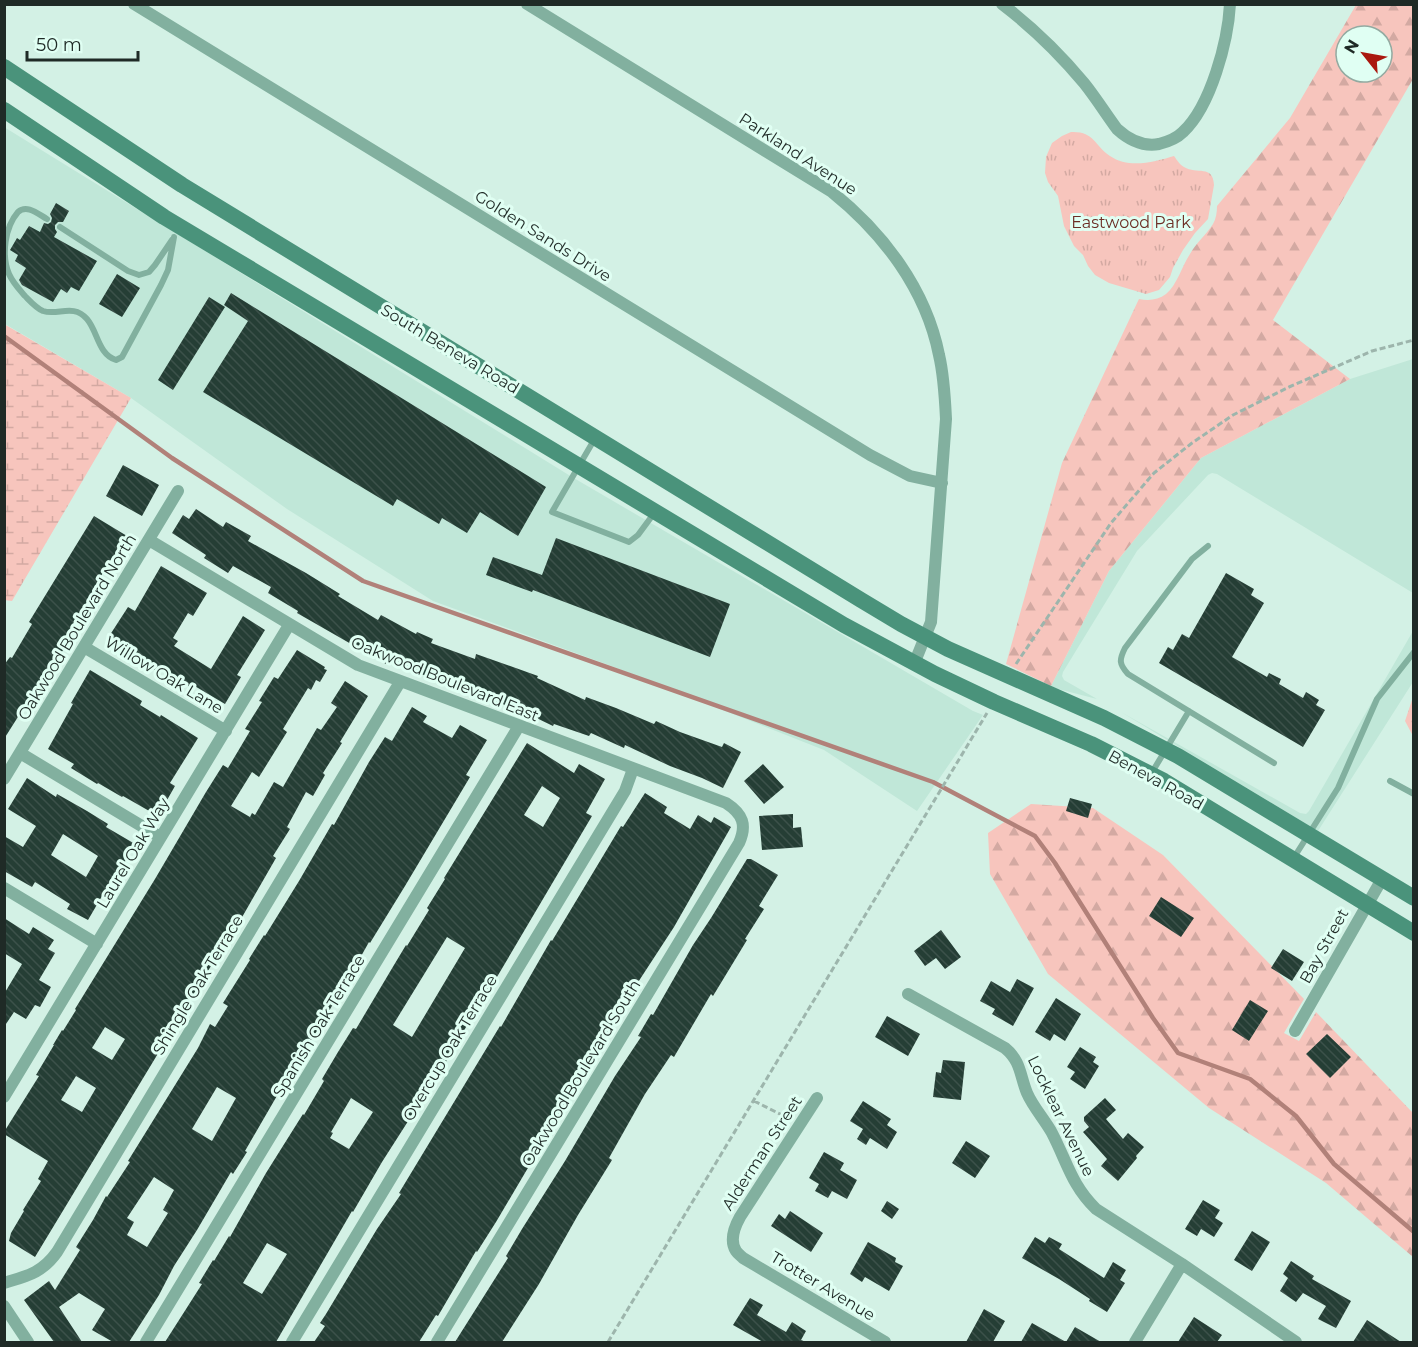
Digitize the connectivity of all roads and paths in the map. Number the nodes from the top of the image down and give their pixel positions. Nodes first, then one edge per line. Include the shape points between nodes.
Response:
1 (134, 4) edge
2 (527, 4) edge
3 (1002, 4) edge
4 (1230, 4) edge
5 (4, 67) edge
6 (4, 110) edge
7 (47, 219) dead end
8 (60, 227) dead end
9 (177, 232) junction
10 (1413, 340) edge
11 (596, 438) junction
12 (579, 466) junction
13 (942, 483) junction
14 (178, 491) dead end
15 (656, 512) junction
16 (149, 540) junction
17 (1208, 546) dead end
18 (901, 624) joint
19 (289, 625) junction
20 (925, 637) junction
21 (84, 647) junction
22 (887, 649) joint
23 (1413, 651) edge
24 (915, 664) junction
25 (1009, 675) junction
26 (400, 682) junction
27 (994, 702) junction
28 (1189, 711) junction
29 (519, 726) junction
30 (226, 732) junction
31 (1166, 750) junction
32 (20, 753) junction
33 (1274, 763) dead end
34 (633, 769) junction
35 (1151, 775) junction
36 (4, 779) edge
37 (1390, 781) dead end
38 (1413, 794) edge
39 (741, 818) joint
40 (1308, 834) junction
41 (160, 837) junction
42 (1293, 860) junction
43 (1382, 879) junction
44 (4, 888) edge
45 (1413, 898) edge
46 (1366, 905) junction
47 (1413, 933) edge
48 (97, 944) junction
49 (908, 994) dead end
50 (1295, 1031) dead end
51 (4, 1097) edge
52 (817, 1098) dead end
53 (754, 1101) junction
54 (797, 1128) junction
55 (743, 1258) joint
56 (1182, 1264) junction
57 (4, 1283) edge
58 (4, 1306) edge
59 (27, 1342) edge
60 (146, 1342) edge
61 (292, 1342) edge
62 (437, 1342) edge
63 (608, 1342) edge
64 (885, 1342) edge
65 (1135, 1342) edge
66 (1296, 1342) edge

1 - 13 street, Golden Sands Drive via 870,455 910,476
2 - 13 street, Parkland Avenue via 809,177 873,229 915,289 939,354 946,419
3 - 4 street via 1054,49 1124,136 1153,145 1177,137 1193,121 1225,46
5 - 11 main road, South Beneva Road via 182,185
6 - 9 main road, South Beneva Road
7 - 9 lane via 27,208 21,209 11,221 6,238 8,271 15,285 44,311 79,313 88,320 98,342 116,360 122,357 161,285
8 - 9 lane via 139,275 155,266
9 - 12 main road, South Beneva Road
10 - 25 path via 1372,351 1233,415 1154,473 1111,523
11 - 12 lane
11 - 18 main road, South Beneva Road
12 - 15 main road, South Beneva Road
12 - 15 lane via 552,512 629,542
13 - 20 street, Parkland Avenue via 931,622
14 - 16 street, Oakwood Boulevard North
15 - 22 main road, South Beneva Road
16 - 19 street, Oakwood Boulevard East
16 - 21 street, Oakwood Boulevard North
17 - 28 lane via 1192,559 1120,660 1128,674
18 - 20 main road, Beneva Road
19 - 26 street, Oakwood Boulevard East via 352,662
19 - 30 street, Laurel Oak Way
20 - 24 street, Parkland Avenue
20 - 25 main road, Beneva Road
21 - 30 street, Willow Oak Lane
21 - 32 street, Oakwood Boulevard North
22 - 24 main road, Beneva Road
23 - 40 lane via 1377,699 1338,788
24 - 27 main road, Beneva Road
25 - 31 main road, Beneva Road
26 - 29 street, Oakwood Boulevard East
26 - 57 street, Shingle Oak Terrace via 57,1252 40,1270
27 - 35 main road, Beneva Road via 1092,744
27 - 53 path
28 - 31 lane
28 - 33 lane
29 - 34 street, Oakwood Boulevard East
29 - 60 street, Spanish Oak Terrace
30 - 41 street, Laurel Oak Way
31 - 35 lane
31 - 40 main road, Beneva Road
32 - 36 street, Oakwood Boulevard North
32 - 41 street
34 - 39 street, Oakwood Boulevard East via 726,803
34 - 61 street, Overcup Oak Terrace via 625,790
35 - 42 main road, Beneva Road
37 - 38 lane
39 - 62 street, Oakwood Boulevard South via 739,843
40 - 42 lane
40 - 43 main road, Beneva Road
41 - 48 street, Laurel Oak Way
42 - 46 main road, Beneva Road
43 - 45 main road, Beneva Road
43 - 46 street, Bay Street
44 - 48 street
46 - 47 main road, Beneva Road
46 - 50 street, Bay Street
48 - 51 street, Laurel Oak Way
49 - 56 street, Locklear Avenue via 1011,1053 1028,1094 1088,1201
52 - 54 street, Alderman Street
53 - 54 path via 787,1118
53 - 63 path
54 - 55 street, Alderman Street via 735,1227 734,1245
55 - 64 street, Trotter Avenue
56 - 65 street
56 - 66 street, Locklear Avenue
58 - 59 street

